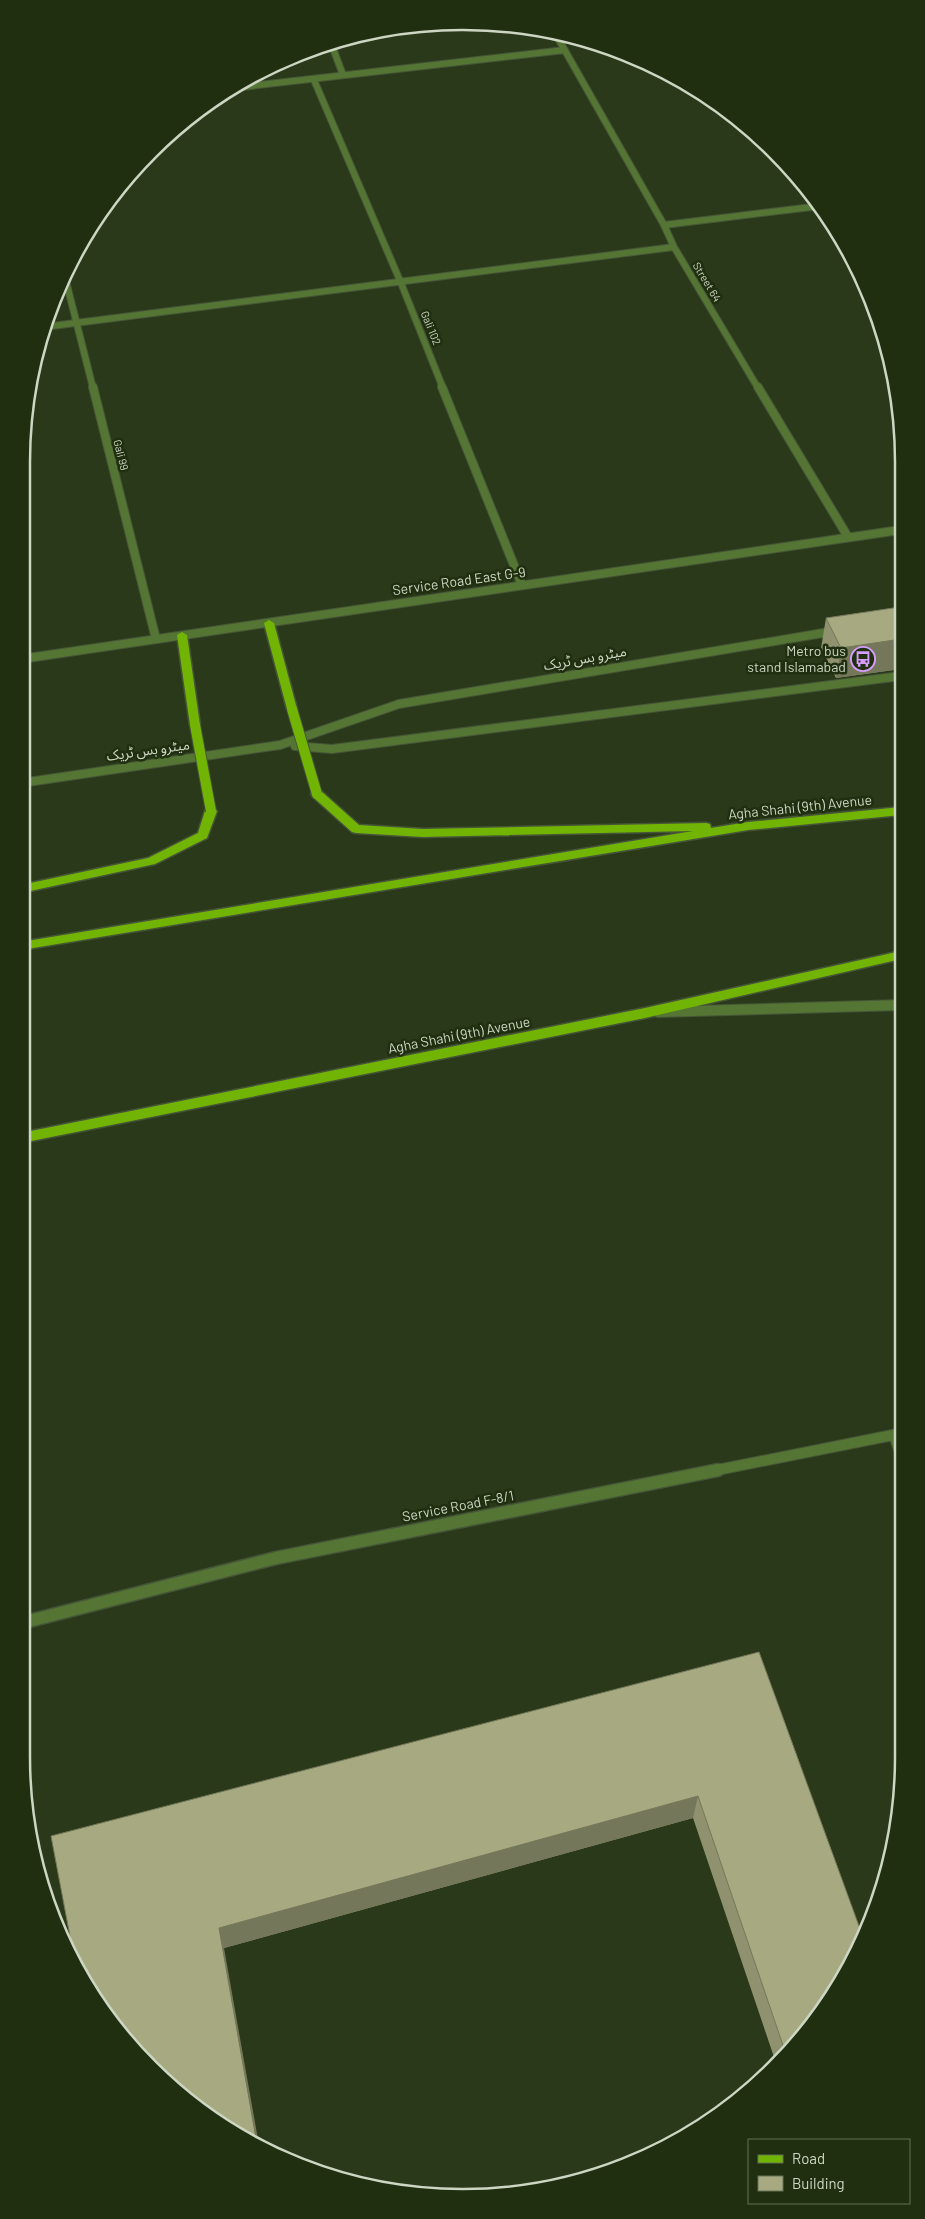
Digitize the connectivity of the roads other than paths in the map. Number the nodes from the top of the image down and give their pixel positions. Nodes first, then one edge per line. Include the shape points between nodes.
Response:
1 (560, 41) edge
2 (334, 50) edge
3 (565, 50) junction
4 (343, 75) junction
5 (314, 80) junction
6 (249, 86) edge
7 (812, 207) edge
8 (664, 224) junction
9 (674, 247) junction
10 (401, 283) junction
11 (68, 287) edge
12 (77, 324) junction
13 (52, 326) edge
14 (895, 531) edge
15 (848, 537) junction
16 (522, 585) junction
17 (270, 623) junction
18 (843, 630) edge
19 (182, 635) junction
20 (156, 639) junction
21 (30, 658) edge
22 (895, 677) edge
23 (280, 745) junction
24 (30, 782) edge
25 (895, 812) edge
26 (748, 826) junction
27 (30, 886) edge
28 (30, 945) edge
29 (895, 957) edge
30 (895, 1005) edge
31 (645, 1013) junction
32 (30, 1136) edge
33 (895, 1435) edge
34 (30, 1621) edge

1 - 3 street, Street 64
2 - 4 street
3 - 4 street
3 - 8 street, Street 64
4 - 5 street
5 - 6 street
5 - 10 street, Gali 102
7 - 8 street
8 - 9 street, Street 64
9 - 10 street
9 - 15 street, Street 64
10 - 12 street
10 - 16 street, Gali 102
11 - 12 street, Gali 99
12 - 13 street
12 - 20 street, Gali 99
14 - 15 street, Service Road East G-9
15 - 16 street, Service Road East G-9
16 - 17 street, Service Road East G-9
17 - 19 street, Service Road East G-9
17 - 26 main road, bridge via 317,794 356,828 423,833
18 - 23 street, میٹرو بس ٹریک via 399,704
19 - 20 street, Service Road East G-9
19 - 27 main road, bridge via 211,811 203,835 151,861
20 - 21 street, Service Road East G-9
22 - 23 street, میٹرو بس ٹریک via 332,749
23 - 24 street, میٹرو بس ٹریک
25 - 26 main road, Agha Shahi (9th) Avenue
26 - 28 main road, Agha Shahi (9th) Avenue
29 - 31 main road, Agha Shahi (9th) Avenue
30 - 31 street
31 - 32 main road, Agha Shahi (9th) Avenue
33 - 34 street, Service Road F-8/1 via 276,1558

